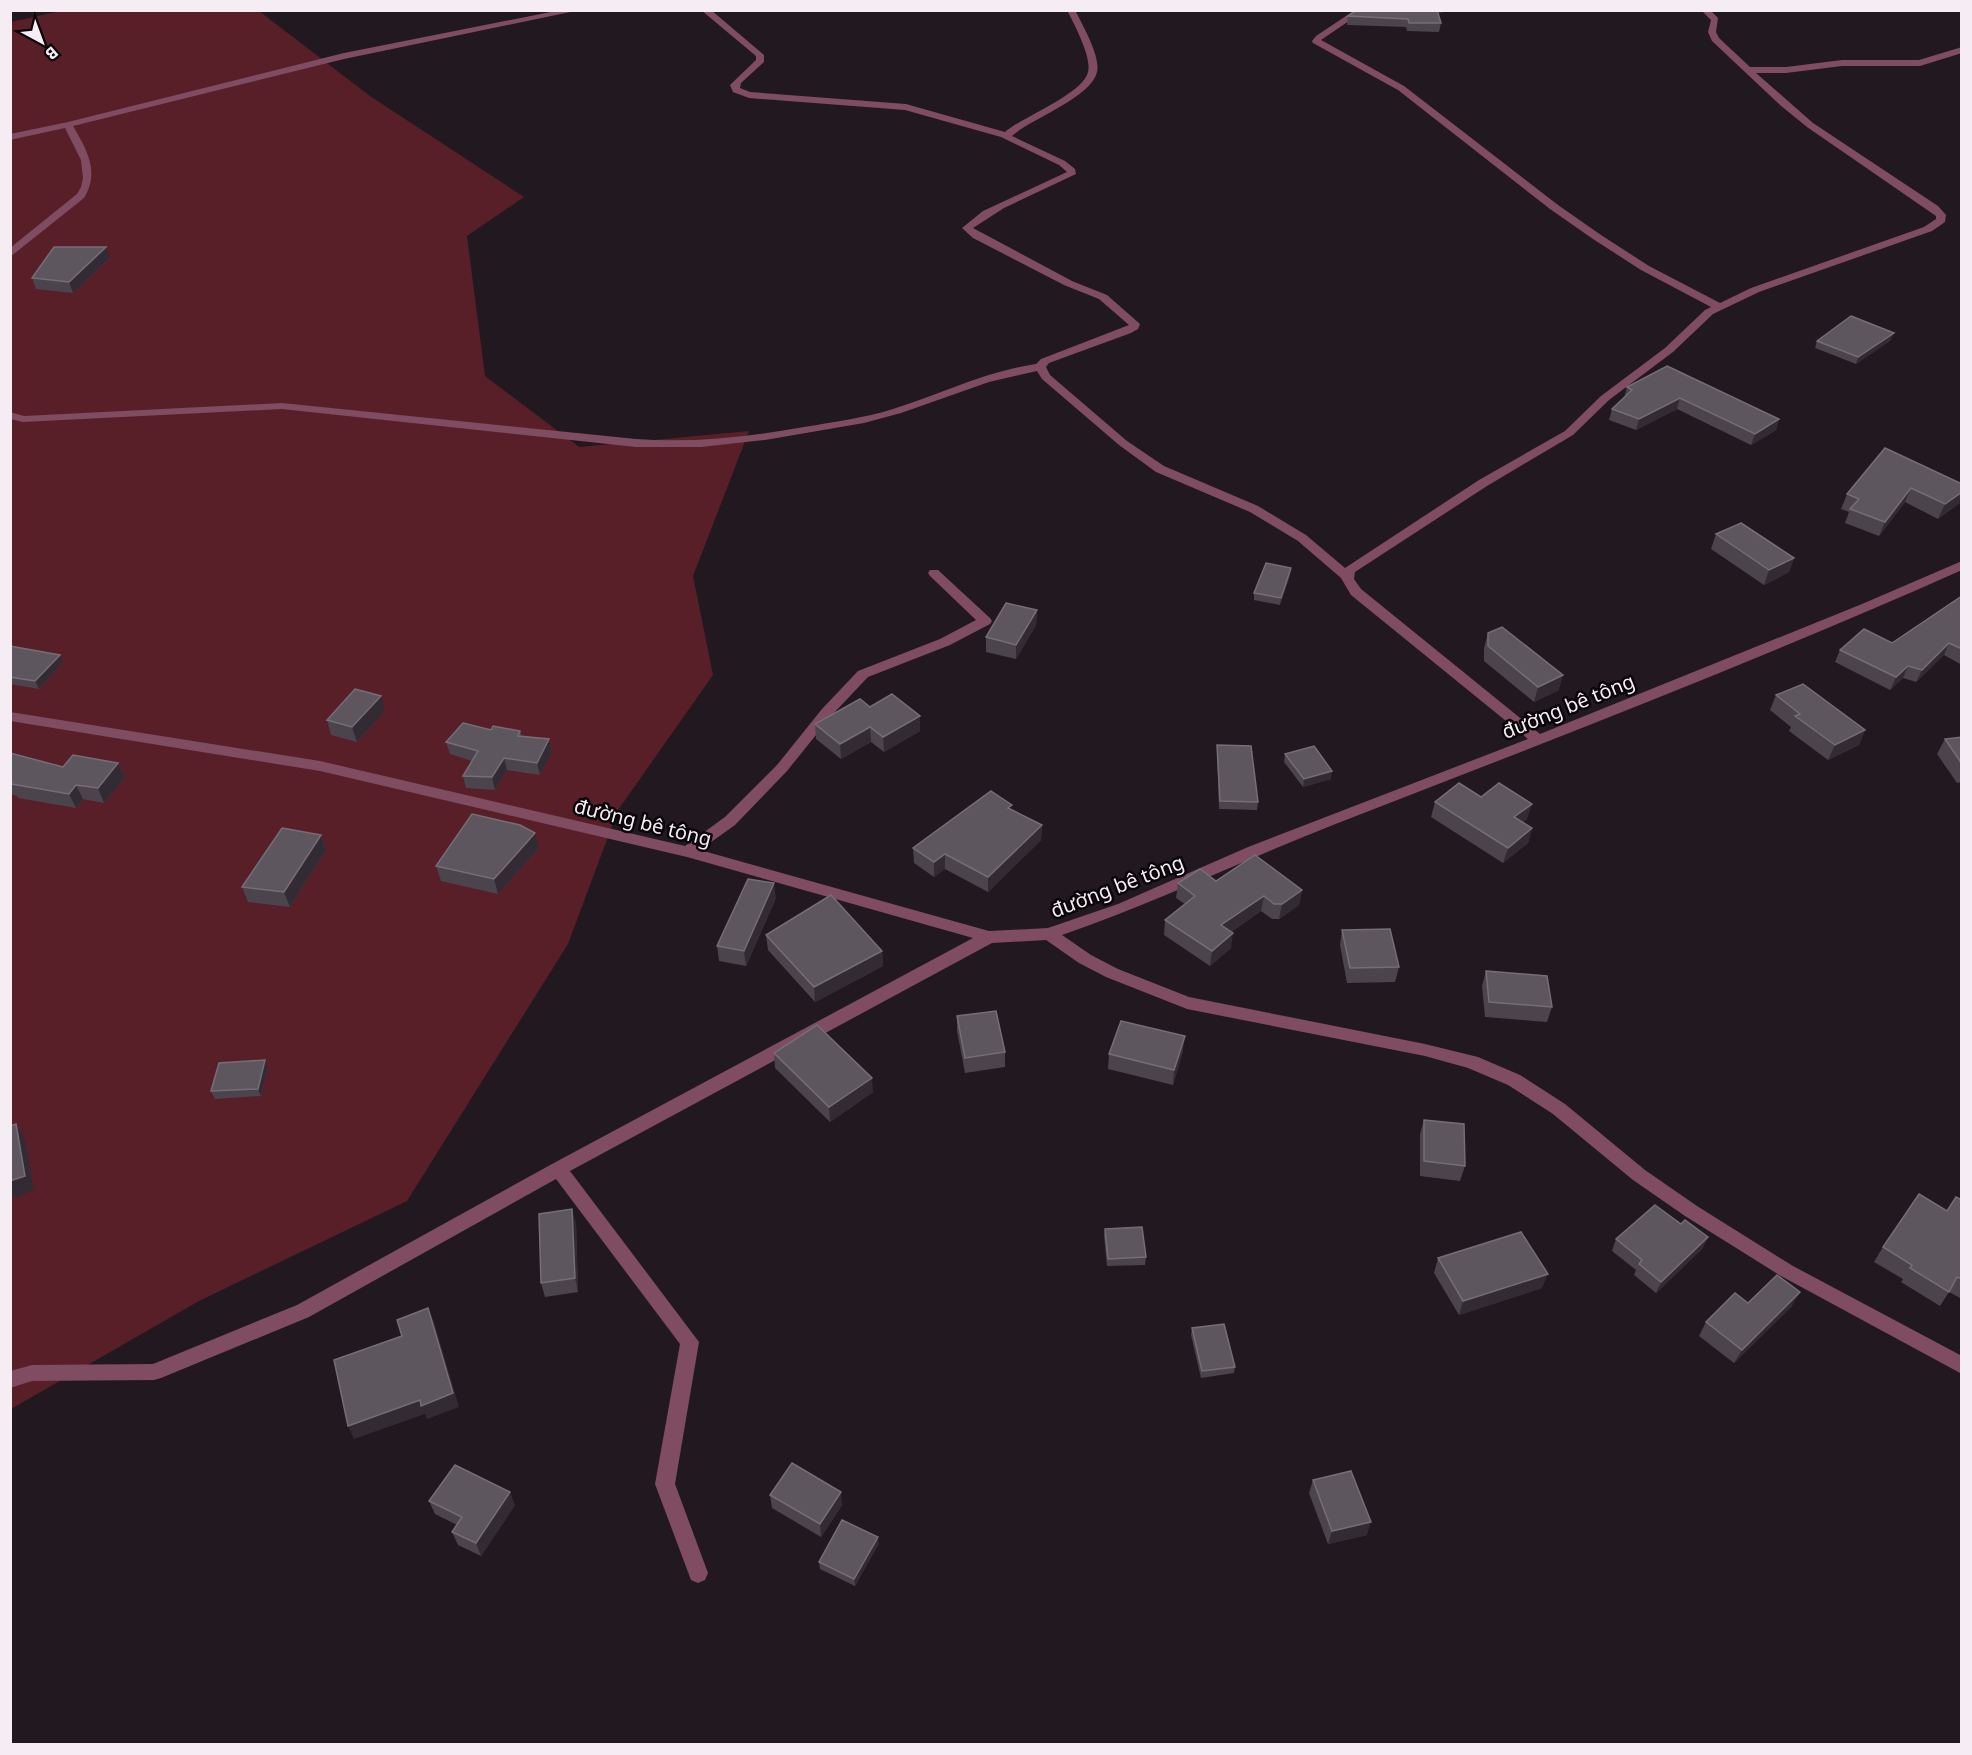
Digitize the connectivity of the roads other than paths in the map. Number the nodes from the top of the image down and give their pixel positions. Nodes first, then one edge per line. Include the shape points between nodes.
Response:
1 (576, 10) edge
2 (705, 10) edge
3 (1071, 10) edge
4 (1361, 10) edge
5 (1705, 10) edge
6 (1962, 50) edge
7 (1748, 70) junction
8 (68, 125) junction
9 (1006, 135) junction
10 (10, 137) edge
11 (10, 254) edge
12 (1718, 306) junction
13 (1040, 367) junction
14 (10, 415) edge
15 (1962, 565) edge
16 (934, 573) dead end
17 (1347, 576) junction
18 (10, 716) edge
19 (1538, 740) junction
20 (687, 852) junction
21 (1049, 934) junction
22 (989, 937) junction
23 (558, 1168) junction
24 (1962, 1366) edge
25 (10, 1380) edge
26 (698, 1573) dead end

1 - 8 street via 344,56
2 - 9 street via 760,55 761,60 735,85 736,90 906,107
3 - 9 street via 1093,68 1092,77 1069,98
4 - 12 street via 1316,41 1401,88 1597,237 1645,268
5 - 7 street via 1715,20 1715,39
6 - 7 street via 1920,63 1842,63
7 - 12 street via 1810,125 1934,208 1941,220 1928,229
8 - 10 street
8 - 11 street via 89,169 88,187
9 - 13 street via 1011,141 1062,163 1071,174 989,213 967,228 1068,283 1103,297 1135,324 1127,331 1045,360
12 - 17 street via 1654,363 1605,398 1569,433 1483,483 1350,570
13 - 14 street via 1004,372 876,417 705,445 636,443 282,406 23,419
13 - 17 street via 1046,377 1092,417 1160,469 1263,514 1302,538
15 - 19 street, đường bê tông
16 - 20 street via 985,621 945,642 863,674 782,768 730,821
17 - 19 street via 1348,584 1384,616
18 - 20 street, đường bê tông via 320,766
19 - 21 street, đường bê tông via 1253,851 1123,908
20 - 22 street, đường bê tông
21 - 22 street, đường bê tông
21 - 24 street via 1112,973 1187,1003 1425,1050 1472,1062 1514,1080 1559,1109 1638,1174 1691,1211 1787,1271
22 - 23 street
23 - 25 street via 303,1311 154,1372 32,1374
23 - 26 street via 690,1342 665,1484

